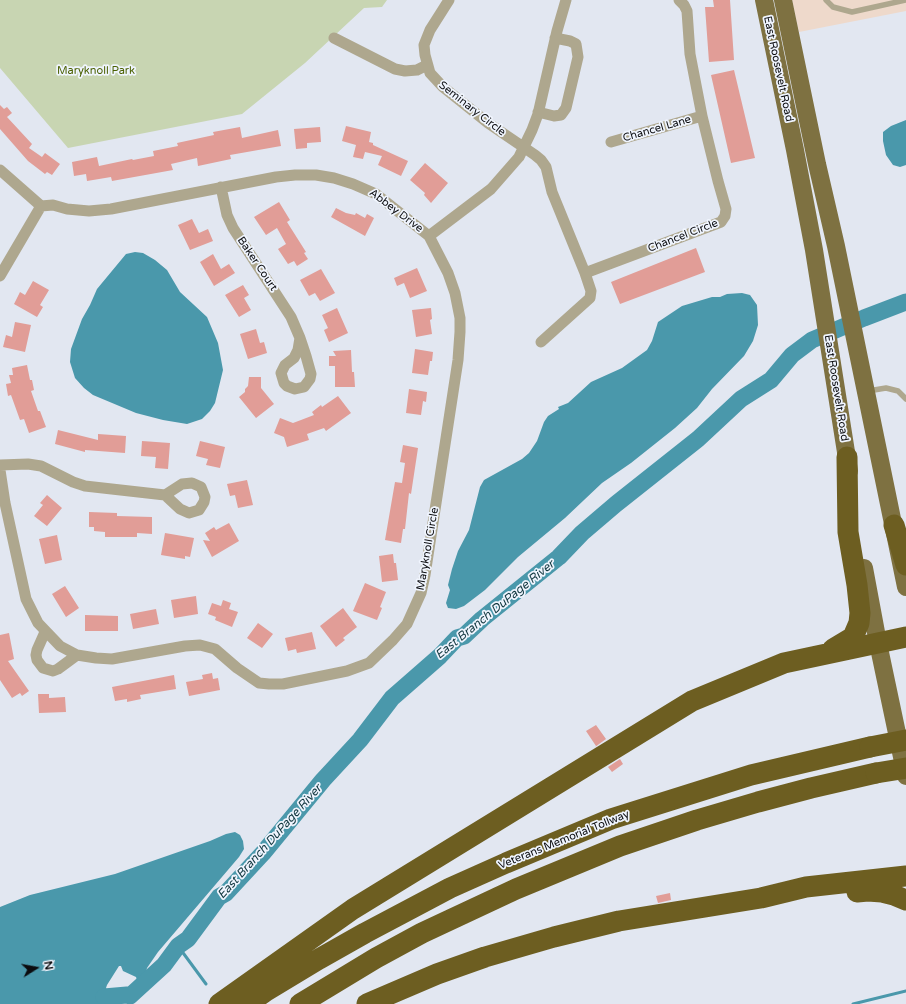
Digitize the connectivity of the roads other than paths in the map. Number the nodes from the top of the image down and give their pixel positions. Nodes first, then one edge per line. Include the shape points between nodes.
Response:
1 (449, 0) edge
2 (566, 0) edge
3 (679, 0) edge
4 (764, 0) edge
5 (774, 0) edge
6 (783, 0) edge
7 (826, 0) edge
8 (906, 0) edge
9 (793, 16) dead end
10 (334, 38) dead end
11 (555, 38) junction
12 (792, 44) junction
13 (427, 65) junction
14 (801, 87) junction
15 (538, 112) junction
16 (702, 116) junction
17 (611, 142) dead end
18 (814, 146) junction
19 (524, 148) junction
20 (795, 150) junction
21 (0, 170) edge
22 (221, 187) junction
23 (41, 206) junction
24 (429, 236) junction
25 (585, 273) junction
26 (0, 276) edge
27 (300, 338) dead end
28 (541, 342) dead end
29 (866, 391) junction
30 (906, 399) edge
31 (847, 457) junction
32 (0, 465) edge
33 (0, 470) edge
34 (165, 496) dead end
35 (894, 525) junction
36 (906, 564) edge
37 (906, 587) edge
38 (45, 632) junction
39 (906, 637) edge
40 (878, 643) junction
41 (826, 654) junction
42 (77, 655) junction
43 (906, 740) edge
44 (906, 768) edge
45 (906, 776) edge
46 (906, 876) edge
47 (761, 898) junction
48 (906, 900) edge
49 (220, 1004) edge
50 (248, 1004) edge
51 (300, 1004) edge
52 (367, 1004) edge

1 - 13 street, Seminary Circle via 430,30 424,45
2 - 11 street, Abbey Drive
3 - 16 street, Chancel Circle via 687,11 690,54
4 - 20 main road, East Roosevelt Road
5 - 12 main road via 779,24
6 - 12 main road, East Roosevelt Road
7 - 8 lane via 833,7 852,12
9 - 14 lane
10 - 13 street via 395,69 417,70
11 - 15 street, Abbey Drive
11 - 15 street via 576,44 578,57 566,108 560,115 554,116
12 - 14 main road, East Roosevelt Road
13 - 19 street, Seminary Circle via 433,77 443,87 488,124
14 - 18 main road, East Roosevelt Road
15 - 19 street, Abbey Drive
16 - 17 street, Chancel Lane
16 - 25 street, Chancel Circle via 726,209 724,220
18 - 20 main road
18 - 29 main road, East Roosevelt Road
19 - 24 street, Abbey Drive via 491,189
19 - 25 street via 546,167 559,211
20 - 31 main road, East Roosevelt Road via 814,250
21 - 23 street
22 - 23 street, Abbey Drive via 98,211 53,205
22 - 24 street, Abbey Drive via 295,175 334,178 376,194
22 - 27 street, Baker Court via 227,215 233,228 291,317
23 - 26 street
24 - 42 street, Maryknoll Circle via 455,293 460,318 460,341 425,576 421,593 407,624 369,663 347,671 283,684 259,683 215,650 200,645 112,659
25 - 28 street via 591,291 590,298
29 - 30 lane via 886,388 898,391
29 - 35 main road, East Roosevelt Road
31 - 40 main road, East Roosevelt Road
31 - 41 highway via 848,532 860,613 853,637
32 - 34 street via 41,466 85,486
33 - 38 street, Maryknoll Circle via 26,599 33,616
35 - 36 highway
35 - 37 main road, East Roosevelt Road
38 - 42 street, Maryknoll Circle via 60,646
38 - 42 street via 36,655 43,668 58,669
39 - 40 highway
40 - 41 highway
40 - 45 main road, East Roosevelt Road
41 - 49 highway via 784,663 692,701 353,909
43 - 50 highway, Veterans Memorial Tollway, bridge via 870,746 751,775 604,822 506,863 430,899 319,959
44 - 51 highway, bridge via 750,804 613,849 516,889 422,934 376,958
46 - 47 highway via 806,888
47 - 48 highway via 868,891 888,893
47 - 52 highway via 619,921 554,936 451,969

